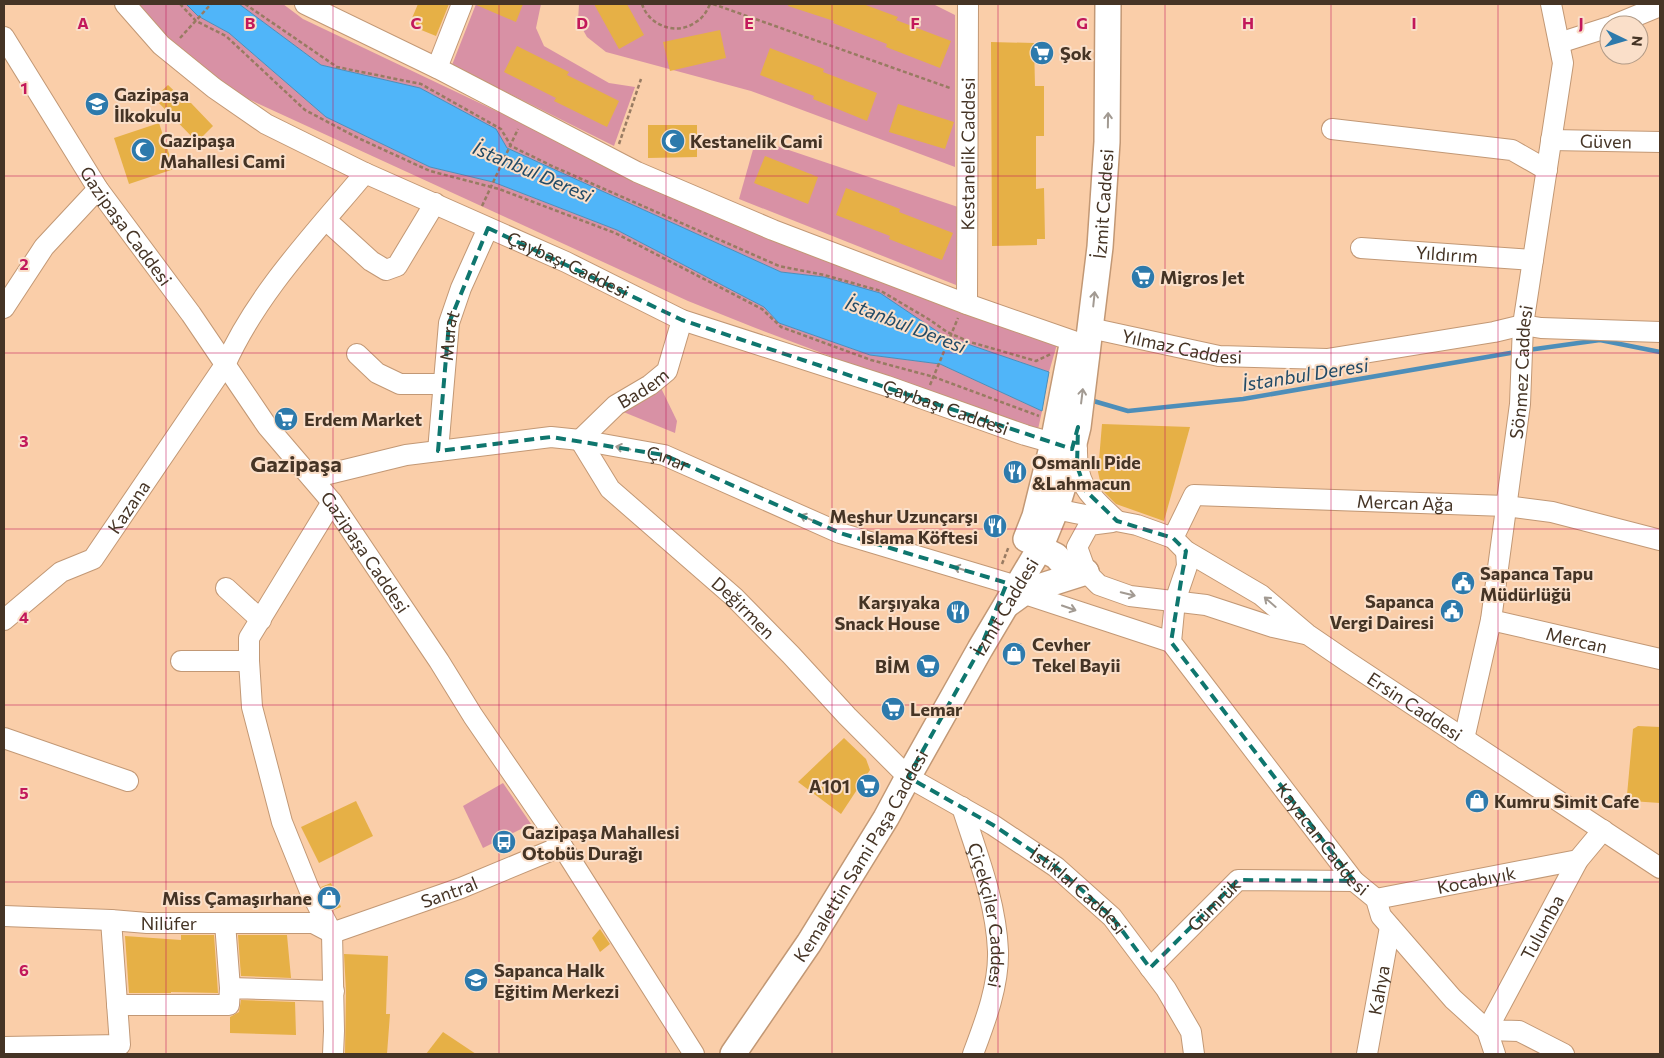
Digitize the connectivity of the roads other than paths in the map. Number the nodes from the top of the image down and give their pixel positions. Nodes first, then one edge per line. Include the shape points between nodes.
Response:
1 (126, 4) edge
2 (305, 4) edge
3 (462, 4) edge
4 (968, 4) edge
5 (1091, 4) edge
6 (1108, 4) edge
7 (1551, 4) edge
8 (1660, 6) edge
9 (1638, 15) edge
10 (1599, 30) edge
11 (4, 38) edge
12 (1559, 43) junction
13 (437, 68) junction
14 (1332, 129) dead end
15 (1552, 140) junction
16 (1660, 142) edge
17 (1547, 170) junction
18 (365, 173) junction
19 (98, 189) junction
20 (435, 203) junction
21 (326, 220) junction
22 (481, 224) junction
23 (1361, 248) dead end
24 (1533, 260) junction
25 (967, 304) junction
26 (4, 308) edge
27 (682, 320) junction
28 (1524, 331) junction
29 (1660, 332) edge
30 (1074, 350) junction
31 (357, 354) dead end
32 (225, 365) junction
33 (443, 384) junction
34 (1059, 428) junction
35 (580, 440) junction
36 (438, 451) junction
37 (312, 478) junction
38 (332, 502) junction
39 (1506, 506) junction
40 (1117, 521) junction
41 (1039, 528) junction
42 (1660, 540) edge
43 (1180, 545) junction
44 (1086, 572) junction
45 (226, 588) dead end
46 (1011, 594) junction
47 (1175, 601) junction
48 (4, 620) edge
49 (261, 620) junction
50 (1491, 620) junction
51 (1307, 634) junction
52 (1171, 642) junction
53 (980, 650) joint
54 (1660, 659) edge
55 (249, 661) junction
56 (182, 662) dead end
57 (4, 738) edge
58 (1464, 739) junction
59 (908, 777) junction
60 (128, 781) dead end
61 (962, 807) junction
62 (1603, 830) junction
63 (562, 846) junction
64 (1578, 860) junction
65 (1660, 868) edge
66 (1354, 881) junction
67 (1376, 899) junction
68 (4, 916) edge
69 (111, 920) junction
70 (225, 923) junction
71 (1390, 927) junction
72 (332, 933) junction
73 (1150, 968) junction
74 (230, 988) junction
75 (334, 991) junction
76 (117, 1005) junction
77 (1487, 1030) junction
78 (4, 1048) edge
79 (333, 1054) edge
80 (694, 1054) edge
81 (732, 1054) edge
82 (973, 1054) edge
83 (1194, 1054) edge
84 (1367, 1054) edge
85 (1495, 1054) edge
86 (1564, 1054) edge

1 - 18 street, Çaybaşı Caddesi via 161,45 214,88 266,124
2 - 13 street, Yılmaz Caddesi
3 - 13 street
4 - 25 street, Kestanelik Caddesi
5 - 30 main road, İzmit Caddesi via 1091,141
30 -> 6 main road, İzmit Caddesi via 1100,247 1108,142
7 - 12 street, Sönmez Caddesi
8 - 9 street
10 - 12 street
11 - 19 street, Gazipaşa Caddesi
12 - 15 street, Sönmez Caddesi via 1563,63
13 - 25 street, Yılmaz Caddesi via 637,172 773,230
14 - 17 street via 1512,150
15 - 16 street, Güven
15 - 17 street, Sönmez Caddesi
17 - 24 street, Sönmez Caddesi
18 - 20 street, Çaybaşı Caddesi
18 - 21 street, Kazana
19 - 26 street via 44,247
19 - 32 street, Gazipaşa Caddesi
20 - 21 street via 397,266 386,270 371,262
20 - 22 street, Çaybaşı Caddesi
21 - 32 street, Kazana via 271,288 237,339
22 - 27 street, Çaybaşı Caddesi
22 - 33 street, Murat via 449,323
23 - 24 street, Yıldırım
24 - 28 street, Sönmez Caddesi
25 - 30 street, Yılmaz Caddesi
27 - 34 street, Çaybaşı Caddesi via 887,386 1025,435
27 - 35 street, Badem via 667,371 616,405
28 - 29 street, Yılmaz Caddesi via 1541,328
28 - 30 street, Yılmaz Caddesi via 1494,332 1327,360
28 - 39 street, Sönmez Caddesi via 1520,404
30 - 34 main road, İzmit Caddesi
31 - 33 street via 376,373 400,384
32 - 37 street, Gazipaşa Caddesi via 267,426
32 - 48 street, Kazana via 93,559 61,572
33 - 36 street, Murat
34 - 40 street via 1086,491
34 - 41 main road, İzmit Caddesi via 1065,480
35 - 36 street, Çınar via 551,437
46 -> 35 street, Çınar via 840,533 664,455
35 - 59 street, Değirmen via 610,489 734,596
36 - 37 street, Çınar via 406,455
37 - 38 street, Gazipaşa Caddesi
38 - 49 street
38 - 63 street, Gazipaşa Caddesi
39 - 42 street, Mercan Ağa via 1552,512
39 - 43 street, Mercan Ağa via 1194,495
39 - 50 street, Sönmez Caddesi
40 - 41 street
40 - 43 street via 1137,525
40 - 44 street via 1089,525 1077,547
41 - 44 main road via 1066,567
41 - 46 main road, İzmit Caddesi
43 - 47 street via 1187,566
51 -> 43 street, Ersin Caddesi via 1261,595
44 - 46 main road
44 -> 47 street via 1099,585 1130,596
45 - 49 street
46 -> 52 street
46 - 53 main road, İzmit Caddesi
47 - 51 street via 1206,605 1272,627
47 - 52 street
49 - 55 street via 249,638
50 - 54 street, Mercan
50 - 58 street, Sönmez Caddesi
51 - 58 street, Ersin Caddesi
52 - 66 street, Kayacan Caddesi
53 - 59 main road, Kemalettin Sami Paşa Caddesi
55 - 56 street
55 - 72 street via 252,707 282,822 309,889
57 - 60 street
58 - 62 street, Ersin Caddesi
59 - 61 street, İstiklal Caddesi
59 - 81 main road, Kemalettin Sami Paşa Caddesi via 809,943
61 - 73 street, İstiklal Caddesi via 1056,867 1112,916
61 - 82 street, Çiçekçiler Caddesi via 989,893 998,952 988,1010
62 - 64 street, Tulumba
62 - 65 street, Ersin Caddesi
63 - 72 street, Santral via 461,888
63 - 80 street, Gazipaşa Caddesi
64 - 67 street, Kocabıyık
64 - 77 street, Tulumba
66 - 67 street, Kayacan Caddesi
66 - 73 street, Gümrük via 1238,880
67 - 71 street, Kayacan Caddesi via 1381,916
68 - 69 street, Nilüfer
69 - 70 street, Nilüfer
69 - 76 street
70 - 72 street, Nilüfer via 313,923
70 - 74 street
71 - 77 street, Kayacan Caddesi via 1453,999
71 - 84 street, Kahya
72 - 75 street
73 - 83 street, İstiklal Caddesi via 1191,1032
74 - 75 street
74 - 76 street via 229,1005
75 - 79 street
76 - 78 street via 120,1046
77 - 85 street, Kayacan Caddesi
77 - 86 street via 1519,1031

